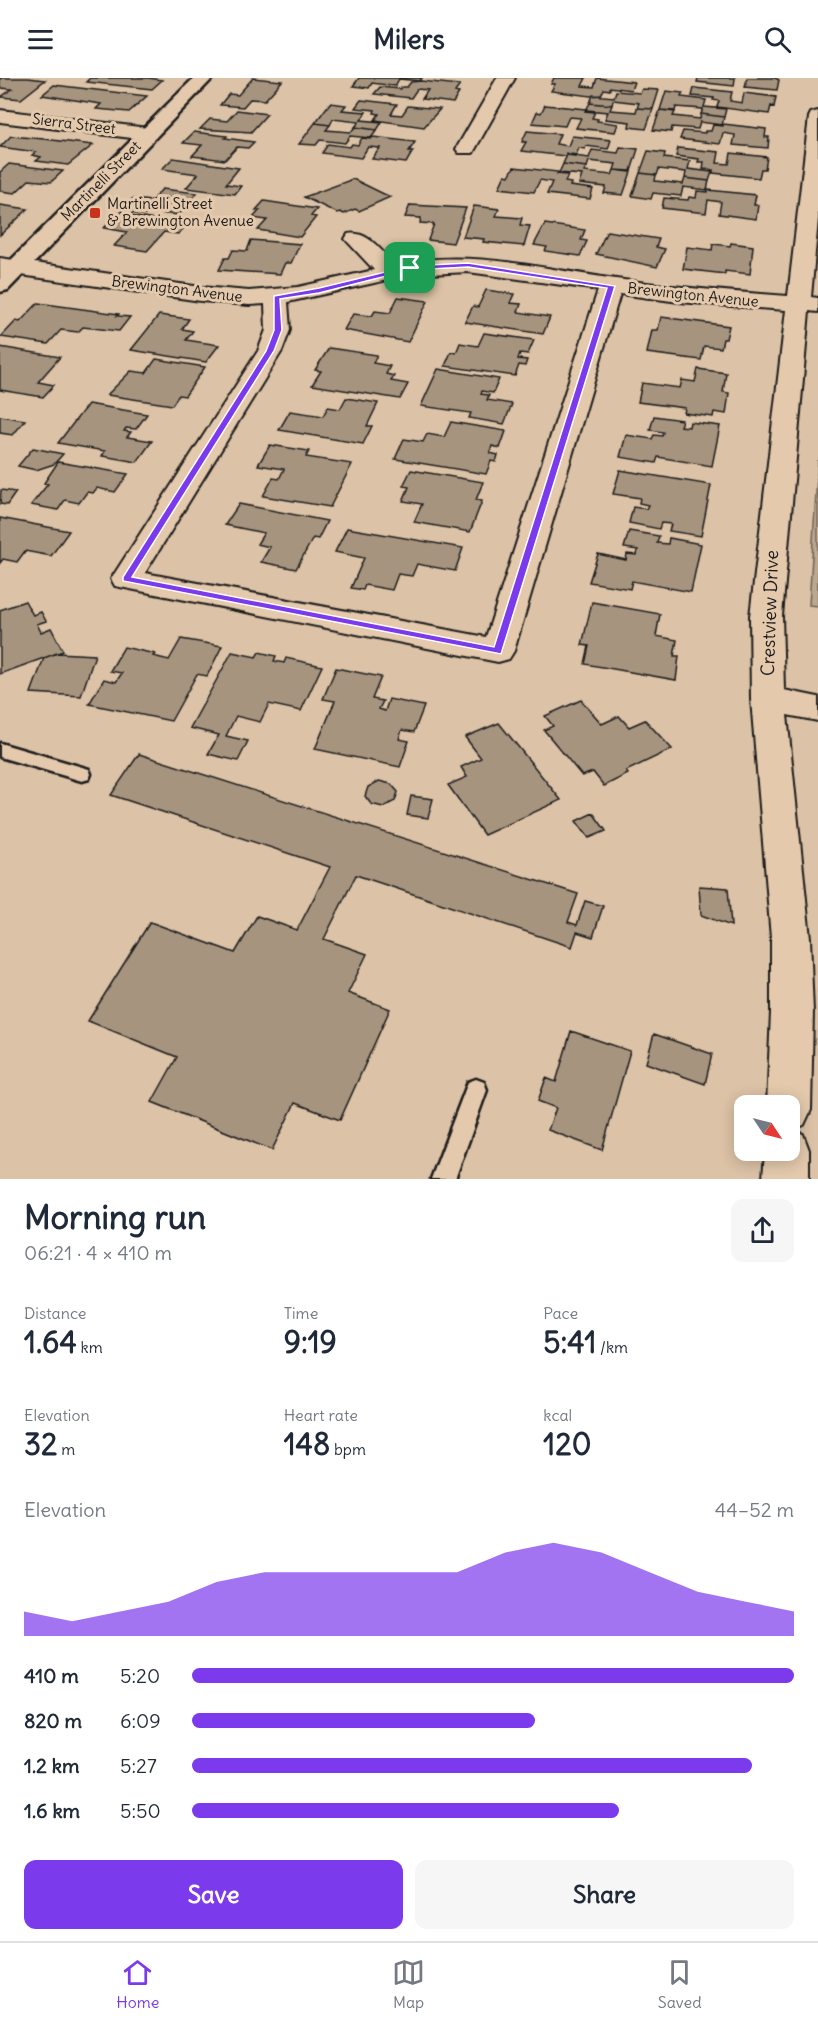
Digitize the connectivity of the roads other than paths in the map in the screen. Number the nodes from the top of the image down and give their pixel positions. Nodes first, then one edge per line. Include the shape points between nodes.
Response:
1 (204, 78) edge
2 (506, 78) edge
3 (0, 116) edge
4 (817, 124) edge
5 (148, 134) junction
6 (466, 149) dead end
7 (356, 239) dead end
8 (9, 266) edge
9 (389, 272) junction
10 (0, 285) edge
11 (611, 286) junction
12 (276, 297) junction
13 (808, 305) edge
14 (768, 699) junction
15 (818, 709) edge
16 (0, 750) edge
17 (82, 774) dead end
18 (476, 1090) dead end
19 (789, 1095) edge
20 (787, 1161) edge
21 (442, 1179) edge
22 (786, 1179) edge

1 - 5 street, Martinelli Street
2 - 6 street
3 - 5 street, Sierra Street
4 - 13 street, Crestview Drive
5 - 8 street, Martinelli Street
7 - 9 street
8 - 10 street, Martinelli Street
8 - 12 street, Brewington Avenue via 201,294
9 - 11 street, Brewington Avenue via 468,265
9 - 12 street, Brewington Avenue
11 - 12 street via 498,651 126,579 270,351 278,330
11 - 13 street, Brewington Avenue via 679,296
13 - 14 street, Crestview Drive via 766,616
14 - 15 street
14 - 19 street, Crestview Drive via 789,914
16 - 17 lane
18 - 21 lane
20 - 22 street

